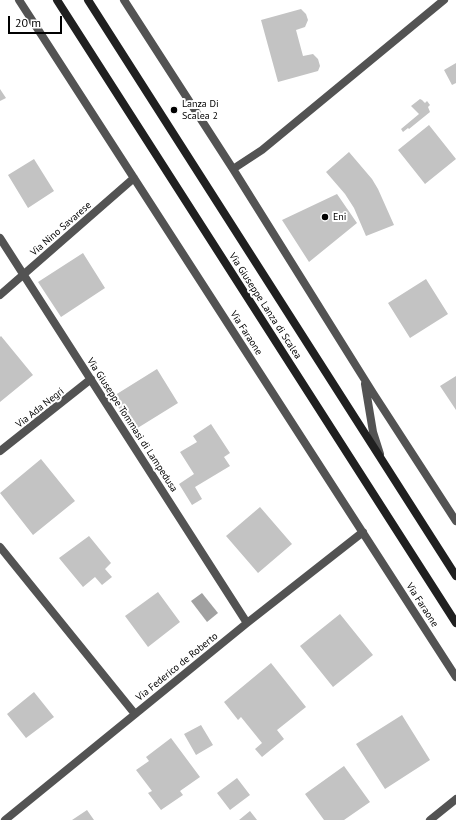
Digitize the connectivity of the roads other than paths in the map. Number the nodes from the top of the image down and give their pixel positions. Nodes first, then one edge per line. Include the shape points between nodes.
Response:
1 (19, 0) edge
2 (57, 0) edge
3 (88, 0) edge
4 (124, 0) edge
5 (444, 0) edge
6 (233, 169) junction
7 (134, 178) junction
8 (0, 238) edge
9 (24, 275) junction
10 (0, 294) edge
11 (359, 370) junction
12 (91, 379) junction
13 (0, 451) edge
14 (384, 464) junction
15 (456, 521) edge
16 (363, 532) junction
17 (0, 548) edge
18 (456, 576) edge
19 (246, 623) junction
20 (456, 623) edge
21 (456, 677) edge
22 (135, 714) junction
23 (456, 800) edge
24 (5, 820) edge
25 (430, 820) edge

1 - 7 street, Via Faraone
2 - 20 street, Via Giuseppe Lanza di Scalea
3 - 14 street, Via Giuseppe Lanza di Scalea
4 - 6 street
5 - 6 street via 262,150
6 - 11 street
7 - 9 street, Via Nino Savarese
7 - 16 street, Via Faraone
8 - 9 street, Via Giuseppe Tommasi di Lampedusa
9 - 10 street, Via Nino Savarese
9 - 12 street, Via Giuseppe Tommasi di Lampedusa
11 - 14 street via 366,387 373,432
11 - 15 street
12 - 13 street, Via Ada Negri
12 - 19 street, Via Giuseppe Tommasi di Lampedusa
14 - 18 street, Via Giuseppe Lanza di Scalea
16 - 19 street, Via Federico de Roberto
16 - 21 street, Via Faraone
17 - 22 street
19 - 22 street, Via Federico de Roberto
22 - 24 street, Via Federico de Roberto
23 - 25 street

